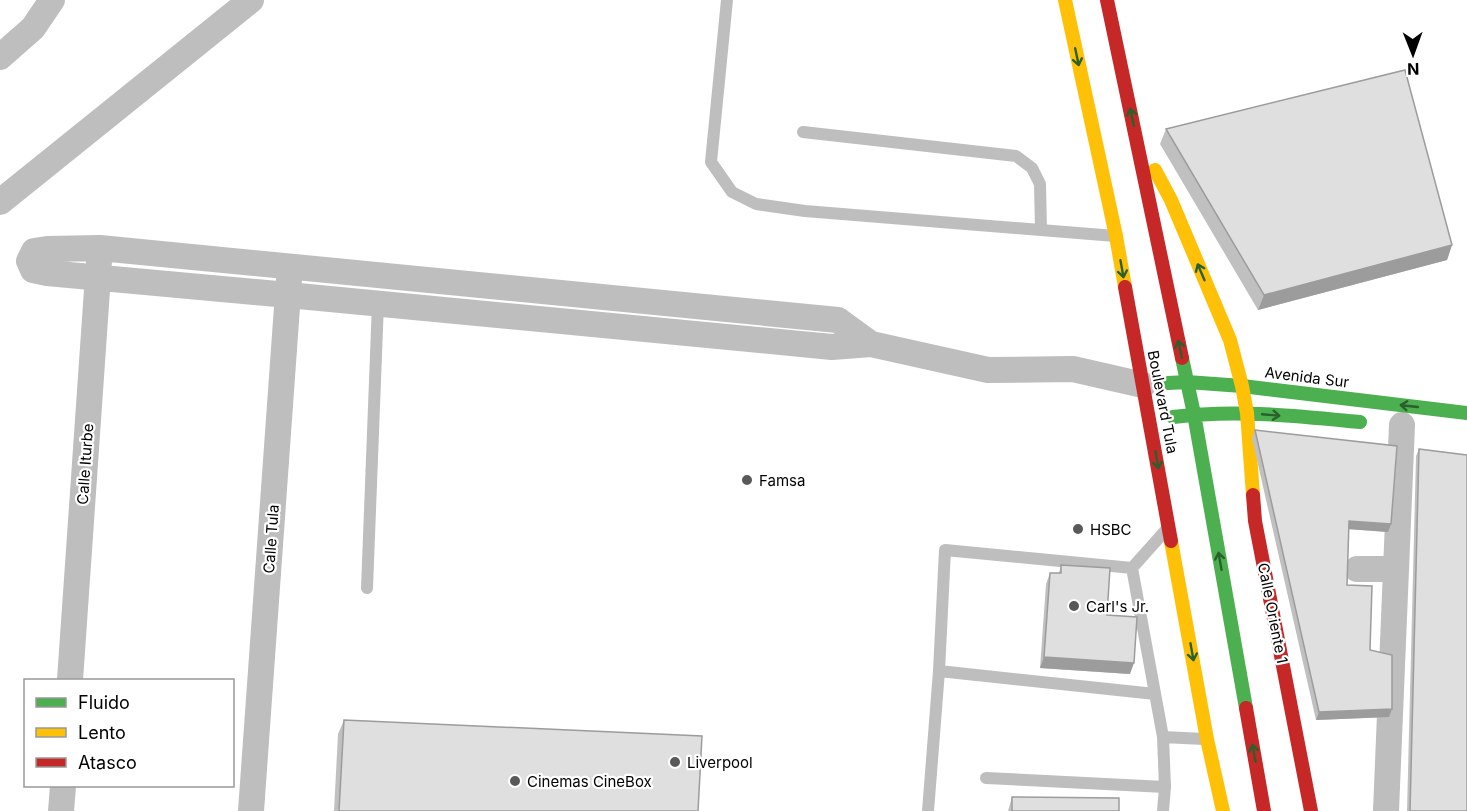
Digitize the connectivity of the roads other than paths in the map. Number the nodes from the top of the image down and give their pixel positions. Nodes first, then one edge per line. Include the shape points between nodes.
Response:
1 (52, 0) edge
2 (250, 0) edge
3 (727, 0) edge
4 (1065, 0) edge
5 (1107, 0) edge
6 (0, 57) edge
7 (803, 132) dead end
8 (1139, 149) junction
9 (0, 202) edge
10 (1041, 230) junction
11 (1116, 236) junction
12 (100, 248) junction
13 (289, 267) junction
14 (98, 277) junction
15 (288, 295) junction
16 (378, 303) junction
17 (871, 344) junction
18 (1187, 382) junction
19 (1143, 385) junction
20 (1242, 386) junction
21 (1246, 413) junction
22 (1467, 413) edge
23 (1194, 414) junction
24 (1150, 421) junction
25 (1369, 423) dead end
26 (1402, 426) dead end
27 (1169, 526) junction
28 (1132, 568) junction
29 (1356, 569) dead end
30 (1395, 569) junction
31 (367, 588) dead end
32 (939, 671) junction
33 (70, 679) edge
34 (1155, 694) junction
35 (1163, 737) junction
36 (1207, 739) junction
37 (1214, 769) junction
38 (986, 778) dead end
39 (63, 787) edge
40 (1165, 787) junction
41 (1210, 801) dead end
42 (61, 811) edge
43 (251, 811) edge
44 (928, 811) edge
45 (1163, 811) edge
46 (1223, 811) edge
47 (1264, 811) edge
48 (1311, 811) edge
49 (1386, 811) edge

1 - 6 street via 33,28
2 - 9 street
3 - 10 lane via 711,162 732,192 756,204 805,211
4 -> 11 main road, Boulevard Tula
8 -> 5 main road, Boulevard Tula
7 - 10 lane via 1016,156 1032,168 1040,184
18 -> 8 main road, Boulevard Tula
20 -> 8 main road, Calle Oriente 1 via 1230,340 1171,200
10 - 11 lane
11 -> 19 main road, Boulevard Tula
12 - 13 street
12 - 14 street, Calle Iturbe
12 - 14 street via 34,251 29,261 33,270
13 - 15 street, Calle Tula
13 - 17 street via 838,320
14 - 15 street
14 - 33 street, Calle Iturbe
15 - 16 street
15 - 43 street, Calle Tula
16 - 17 street via 831,347
16 - 31 lane
17 - 19 street via 988,370 1073,369
18 - 19 main road, Avenida Sur
18 - 20 main road, Avenida Sur
18 - 23 main road, Boulevard Tula
19 - 24 main road, Boulevard Tula
20 - 21 main road, Calle Oriente 1
22 -> 20 main road, Avenida Sur
21 - 23 main road
21 -> 25 main road
21 - 48 main road, Calle Oriente 1 via 1255,521
23 - 24 main road
47 -> 23 main road, Boulevard Tula
24 -> 27 main road, Boulevard Tula
26 - 30 street
27 - 28 lane
27 -> 36 main road, Boulevard Tula
28 - 32 lane via 945,550
28 - 34 lane
29 - 30 street
30 - 49 street
32 - 34 lane
32 - 44 lane
34 - 35 lane
35 - 36 lane
35 - 40 lane
36 - 37 main road, Boulevard Tula
37 - 41 lane
37 - 46 main road, Boulevard Tula
38 - 40 lane
39 - 42 street
40 - 45 lane

